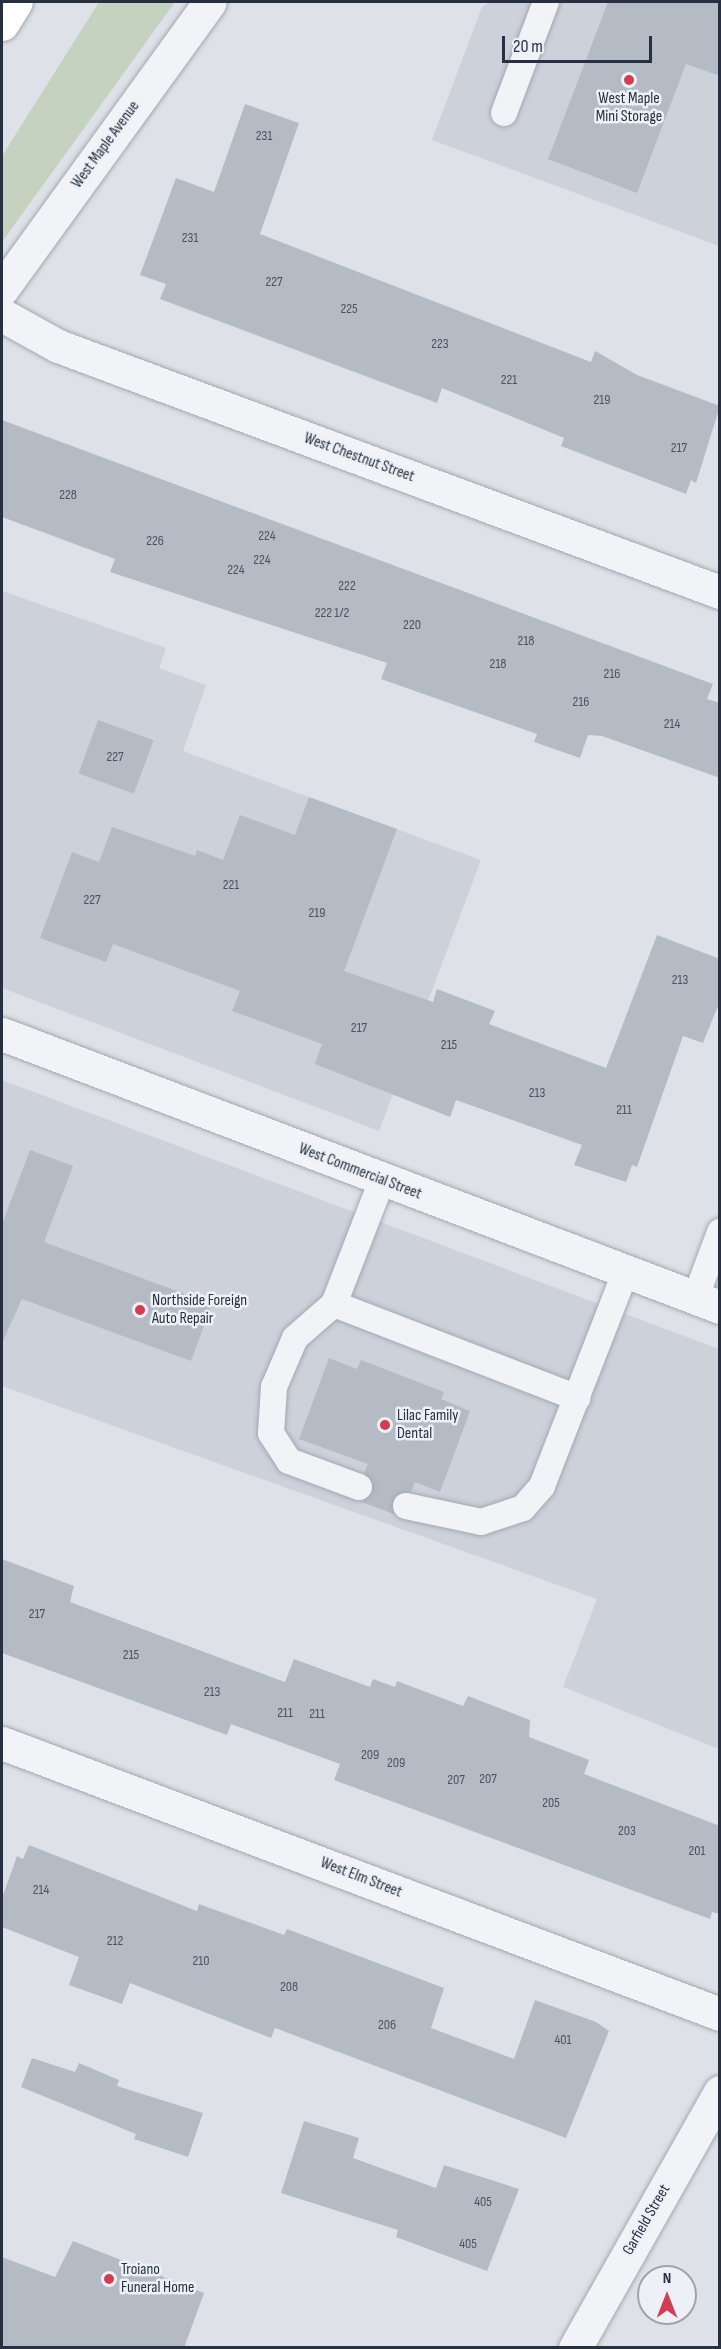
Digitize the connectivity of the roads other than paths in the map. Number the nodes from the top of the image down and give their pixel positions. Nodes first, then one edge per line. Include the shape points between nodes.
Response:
1 (16, 2) edge
2 (210, 2) edge
3 (546, 2) edge
4 (2, 24) edge
5 (504, 112) dead end
6 (2, 289) edge
7 (2, 315) edge
8 (720, 592) edge
9 (2, 1034) edge
10 (382, 1180) junction
11 (720, 1232) edge
12 (625, 1273) junction
13 (707, 1303) edge
14 (334, 1304) junction
15 (578, 1398) junction
16 (359, 1487) dead end
17 (406, 1506) dead end
18 (2, 1743) edge
19 (720, 2013) edge
20 (720, 2092) edge
21 (575, 2348) edge

1 - 4 main road
2 - 6 street, West Maple Avenue
3 - 5 lane
7 - 8 street, West Chestnut Street via 58,346
9 - 10 street, West Commercial Street
10 - 12 street, West Commercial Street
10 - 14 lane
11 - 13 lane
12 - 13 street, West Commercial Street
12 - 15 lane
14 - 15 lane
14 - 16 lane via 295,1338 274,1387 271,1432 289,1461
15 - 17 lane via 542,1486 523,1508 481,1522
18 - 19 street, West Elm Street
20 - 21 street, Garfield Street

